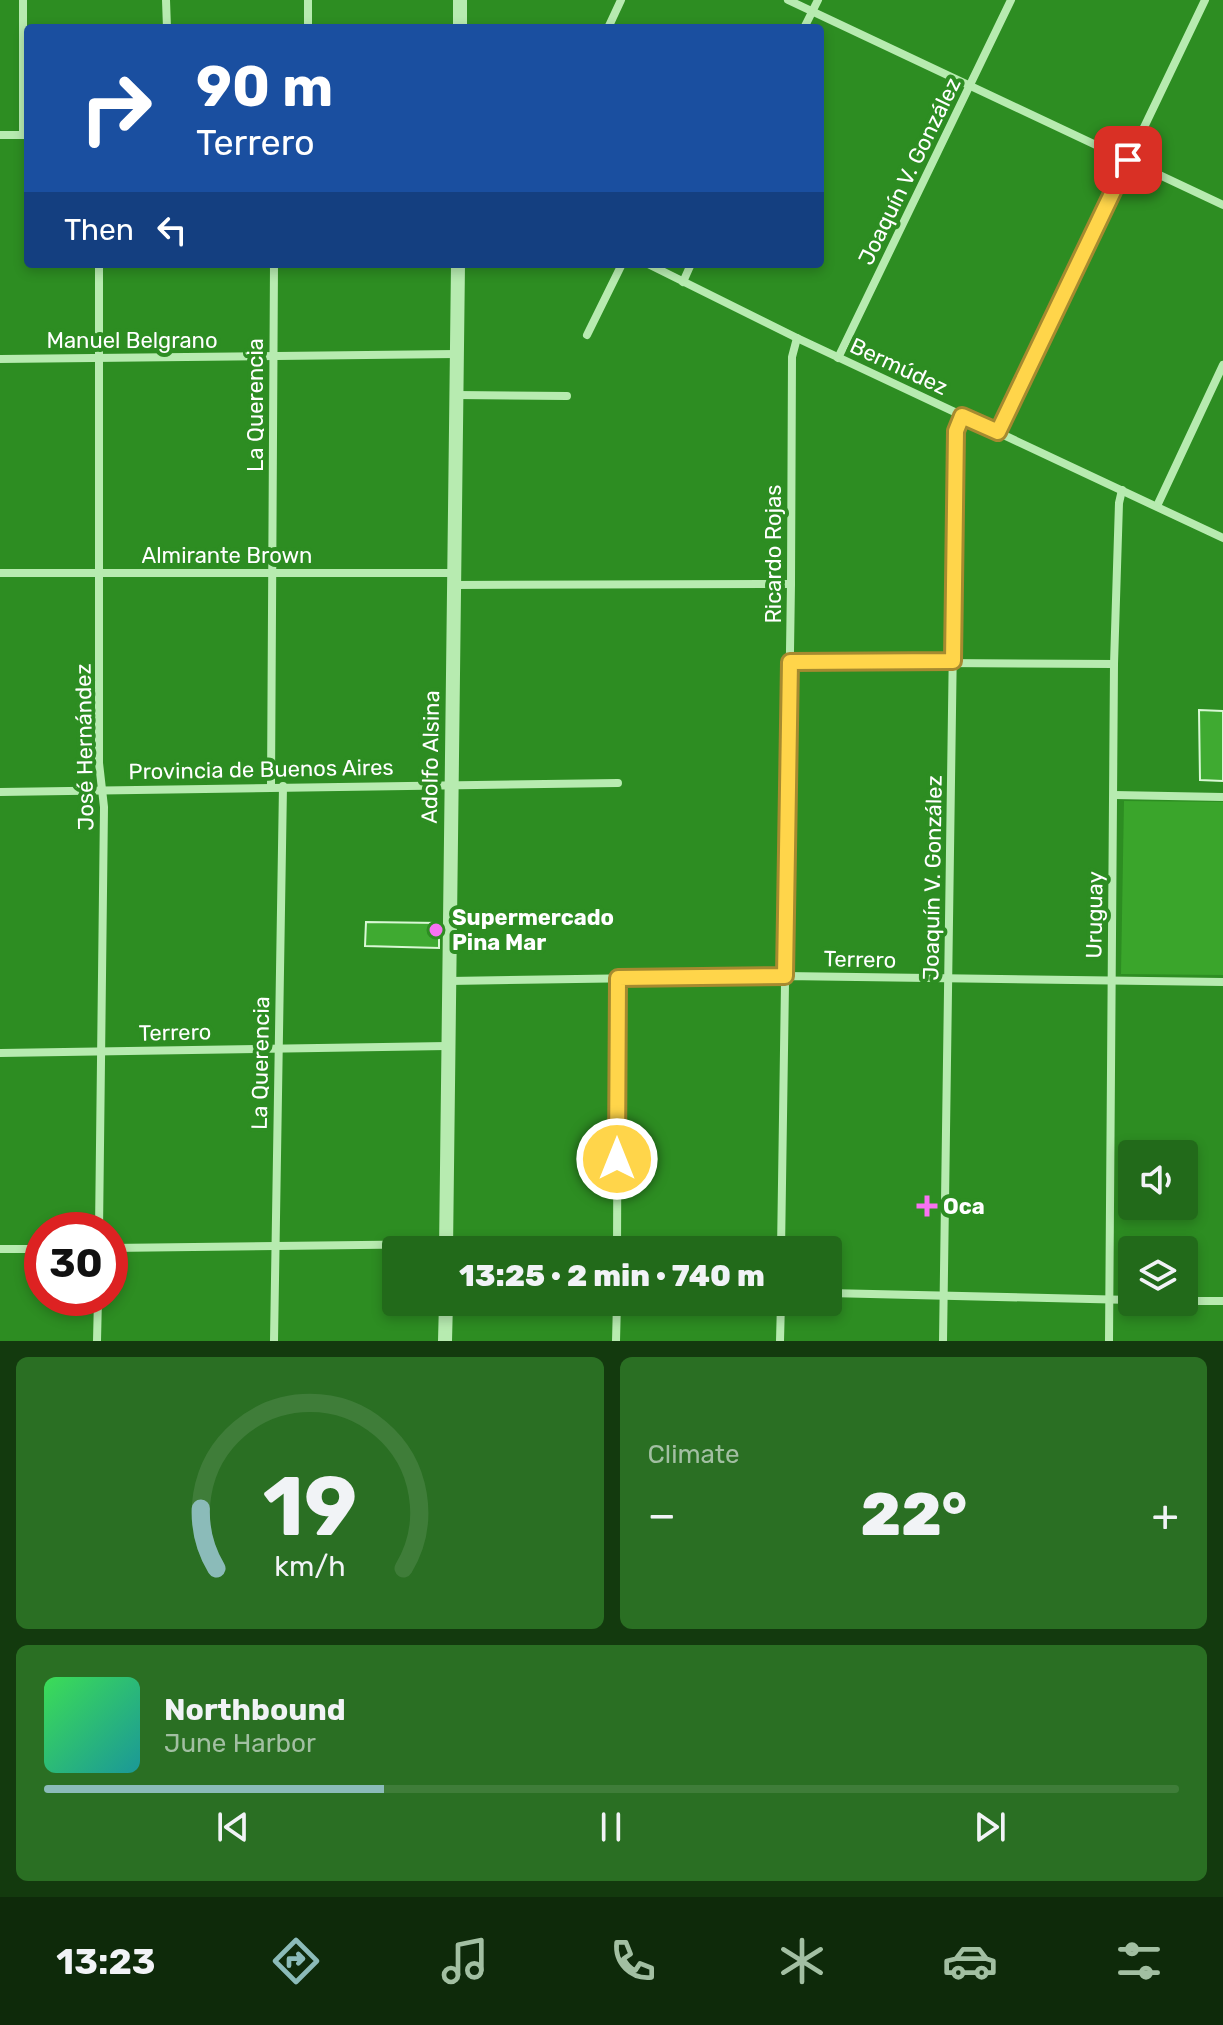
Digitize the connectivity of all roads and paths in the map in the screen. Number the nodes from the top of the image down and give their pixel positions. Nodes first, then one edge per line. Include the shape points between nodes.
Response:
1 (23, 0) edge
2 (166, 0) edge
3 (308, 0) edge
4 (460, 0) edge
5 (621, 0) edge
6 (788, 0) edge
7 (818, 0) edge
8 (1011, 0) edge
9 (1205, 0) edge
10 (812, 12) junction
11 (167, 24) edge
12 (308, 24) edge
13 (460, 24) edge
14 (610, 24) edge
15 (806, 24) edge
16 (24, 45) edge
17 (971, 85) junction
18 (0, 135) edge
19 (24, 135) edge
20 (1128, 160) junction
21 (1223, 205) edge
22 (99, 268) edge
23 (274, 268) edge
24 (458, 268) edge
25 (620, 268) edge
26 (656, 268) edge
27 (689, 268) edge
28 (683, 282) junction
29 (587, 335) dead end
30 (797, 338) junction
31 (456, 354) junction
32 (273, 357) junction
33 (99, 358) junction
34 (838, 358) junction
35 (0, 359) edge
36 (1223, 365) edge
37 (456, 395) junction
38 (567, 396) dead end
39 (962, 416) junction
40 (998, 432) junction
41 (1122, 490) junction
42 (1157, 506) junction
43 (1223, 538) edge
44 (0, 573) edge
45 (101, 573) junction
46 (274, 573) junction
47 (454, 579) junction
48 (791, 584) junction
49 (953, 661) junction
50 (790, 662) junction
51 (1114, 664) junction
52 (618, 783) dead end
53 (453, 784) junction
54 (271, 786) junction
55 (283, 786) junction
56 (103, 789) junction
57 (0, 792) edge
58 (1114, 795) junction
59 (1223, 797) edge
60 (785, 976) junction
61 (618, 978) junction
62 (948, 979) junction
63 (449, 981) junction
64 (1111, 981) junction
65 (1223, 982) edge
66 (447, 1046) junction
67 (277, 1048) junction
68 (101, 1052) junction
69 (0, 1053) edge
70 (99, 1212) edge
71 (446, 1236) edge
72 (617, 1236) edge
73 (781, 1236) edge
74 (276, 1246) junction
75 (382, 1247) edge
76 (128, 1248) edge
77 (0, 1249) edge
78 (24, 1249) edge
79 (842, 1293) edge
80 (943, 1295) junction
81 (1110, 1300) junction
82 (1118, 1300) edge
83 (1198, 1301) edge
84 (1223, 1301) edge
85 (98, 1316) edge
86 (446, 1316) edge
87 (617, 1316) edge
88 (781, 1316) edge
89 (97, 1341) edge
90 (274, 1341) edge
91 (445, 1341) edge
92 (616, 1341) edge
93 (780, 1341) edge
94 (943, 1341) edge
95 (1109, 1341) edge

1 - 16 street
2 - 11 street
3 - 12 street
4 - 13 street
5 - 14 street
6 - 10 street
7 - 10 street
8 - 17 street, Joaquín V. González
9 - 20 street
10 - 15 street
10 - 17 street
17 - 20 street
17 - 34 street, Joaquín V. González
18 - 19 street
20 - 21 street
20 - 40 street
22 - 33 street, José Hernández
23 - 32 street, La Querencia
24 - 31 street, Adolfo Alsina
25 - 29 street
26 - 28 street, Bermúdez
27 - 28 street
28 - 30 street, Bermúdez
30 - 34 street, Bermúdez
30 - 48 street, Ricardo Rojas via 792,357
31 - 32 street, Manuel Belgrano
31 - 37 street, Adolfo Alsina
32 - 33 street, Manuel Belgrano
32 - 46 street, La Querencia
33 - 35 street, Manuel Belgrano
33 - 45 street, José Hernández
34 - 39 street, Bermúdez
36 - 42 street
37 - 38 street
37 - 47 street, Adolfo Alsina
39 - 40 street, Bermúdez
39 - 49 street, Joaquín V. González via 956,431
40 - 41 street, Bermúdez
41 - 42 street, Bermúdez
41 - 51 street, Uruguay
42 - 43 street, Bermúdez
44 - 45 street, Almirante Brown
45 - 46 street, Almirante Brown
45 - 56 street, José Hernández
46 - 47 street, Almirante Brown
46 - 54 street, La Querencia
47 - 48 street, Almirante Brown
47 - 53 street, Adolfo Alsina
48 - 50 street, Ricardo Rojas
49 - 50 street
49 - 51 street
49 - 62 street, Joaquín V. González
50 - 60 street, Ricardo Rojas
51 - 58 street, Uruguay
52 - 53 street, Provincia de Buenos Aires
53 - 55 street, Provincia de Buenos Aires
53 - 63 street, Adolfo Alsina
54 - 55 street, Provincia de Buenos Aires
54 - 56 street, Provincia de Buenos Aires
55 - 67 street, La Querencia
56 - 57 street, Provincia de Buenos Aires
56 - 68 street, José Hernández
58 - 59 street
58 - 64 street, Uruguay
60 - 61 street, Terrero
60 - 62 street, Terrero
60 - 73 street, Ricardo Rojas
61 - 63 street, Terrero
61 - 72 street
62 - 64 street, Terrero
62 - 80 street, Joaquín V. González
63 - 66 street, Adolfo Alsina
64 - 65 street, Terrero
64 - 81 street, Uruguay
66 - 67 street, Terrero
66 - 71 street, Adolfo Alsina
67 - 68 street, Terrero
67 - 74 street, La Querencia
68 - 69 street, Terrero
68 - 70 street, José Hernández
74 - 75 street
74 - 76 street
74 - 90 street, La Querencia
77 - 78 street
79 - 80 street
80 - 81 street
80 - 94 street, Joaquín V. González
81 - 82 street
81 - 95 street, Uruguay
83 - 84 street
85 - 89 street
86 - 91 street
87 - 92 street
88 - 93 street

